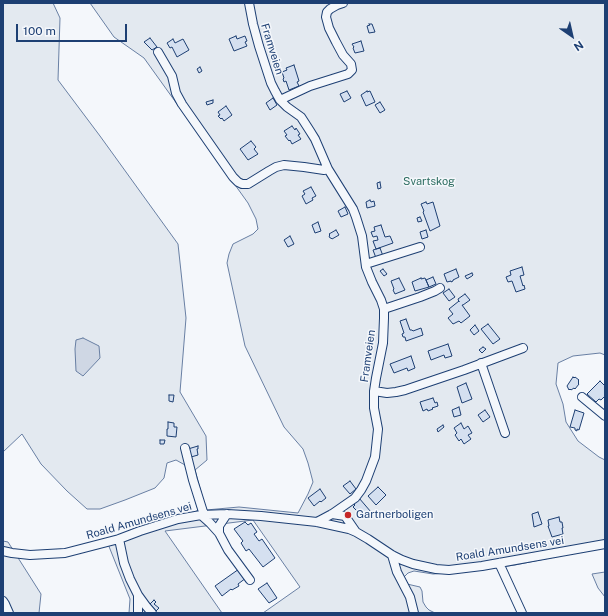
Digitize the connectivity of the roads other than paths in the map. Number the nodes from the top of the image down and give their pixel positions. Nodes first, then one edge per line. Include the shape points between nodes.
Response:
1 (249, 3) edge
2 (343, 3) edge
3 (158, 52) dead end
4 (280, 100) junction
5 (328, 168) junction
6 (420, 247) dead end
7 (366, 264) junction
8 (440, 288) dead end
9 (384, 309) junction
10 (523, 348) dead end
11 (481, 363) junction
12 (374, 391) junction
13 (582, 397) dead end
14 (605, 416) edge
15 (505, 433) dead end
16 (185, 448) dead end
17 (227, 514) junction
18 (332, 514) junction
19 (203, 515) junction
20 (317, 522) junction
21 (356, 532) junction
22 (219, 534) junction
23 (119, 539) junction
24 (605, 544) edge
25 (3, 551) edge
26 (392, 555) junction
27 (499, 563) junction
28 (250, 580) dead end
29 (138, 595) junction
30 (3, 601) edge
31 (9, 613) edge
32 (138, 613) edge
33 (152, 613) edge
34 (414, 613) edge
35 (522, 613) edge

1 - 4 street, Framveien via 265,67
2 - 4 street via 330,9 326,17 329,28 343,55 351,64 352,70 348,74 310,86
3 - 5 street via 172,76 179,99 238,182 248,184 284,165 324,170
4 - 5 street, Framveien via 305,122
5 - 7 street, Framveien via 353,209 362,236
6 - 7 street
7 - 9 street, Framveien
8 - 9 street
9 - 12 street, Framveien via 383,343
10 - 11 street
11 - 12 street via 401,391
11 - 15 street
12 - 18 street, Framveien via 378,429 375,457 369,475 355,498
13 - 14 street
16 - 19 street
17 - 19 street, Roald Amundsens vei
17 - 20 street, Roald Amundsens vei
17 - 22 street via 220,523
18 - 20 street, Framveien
18 - 21 street via 345,516
19 - 22 street
19 - 23 street, Roald Amundsens vei via 172,521
20 - 21 street, Roald Amundsens vei
21 - 26 street, Roald Amundsens vei
22 - 28 street
23 - 25 street, Roald Amundsens vei via 53,554 30,555
23 - 29 street via 124,563
24 - 27 street, Roald Amundsens vei
26 - 27 street, Roald Amundsens vei via 413,564 449,570
26 - 34 street via 397,572 414,607
27 - 35 street
29 - 32 street
29 - 33 street
30 - 31 street

